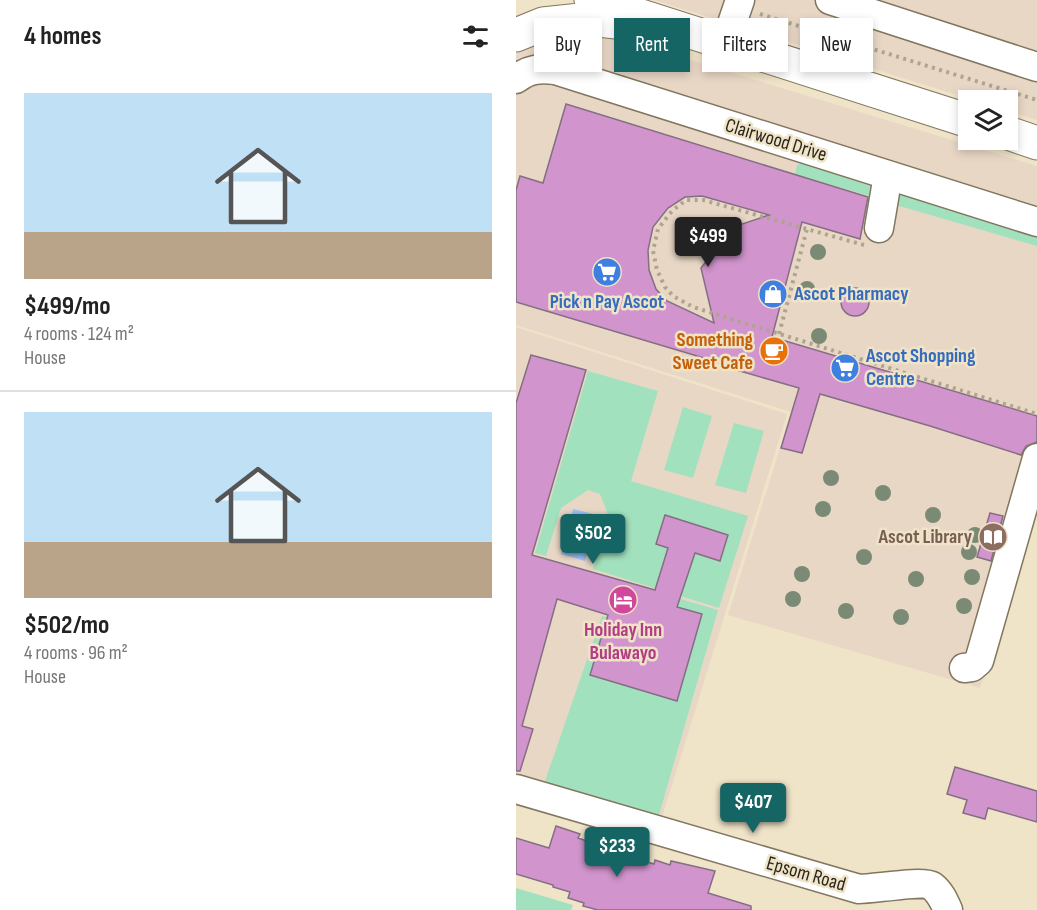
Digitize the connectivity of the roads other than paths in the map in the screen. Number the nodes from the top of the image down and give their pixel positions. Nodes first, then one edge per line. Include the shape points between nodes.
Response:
1 (591, 0) edge
2 (627, 0) edge
3 (830, 0) edge
4 (645, 18) edge
5 (658, 18) edge
6 (614, 22) edge
7 (516, 35) edge
8 (788, 64) edge
9 (1037, 67) edge
10 (516, 80) edge
11 (958, 118) edge
12 (1018, 137) edge
13 (1037, 143) edge
14 (888, 175) junction
15 (1037, 222) edge
16 (874, 237) road end
17 (1037, 458) edge
18 (964, 668) dead end
19 (516, 789) edge
20 (948, 910) edge

1 - 4 highway
2 - 5 highway
3 - 9 street
6 - 7 highway via 590,19 543,24
8 - 11 highway
10 - 14 street, Clairwood Drive via 539,68 555,70
12 - 13 highway
14 - 15 street, Clairwood Drive
14 - 16 street
17 - 18 street via 979,661
19 - 20 street, Epsom Road via 859,889 930,885

